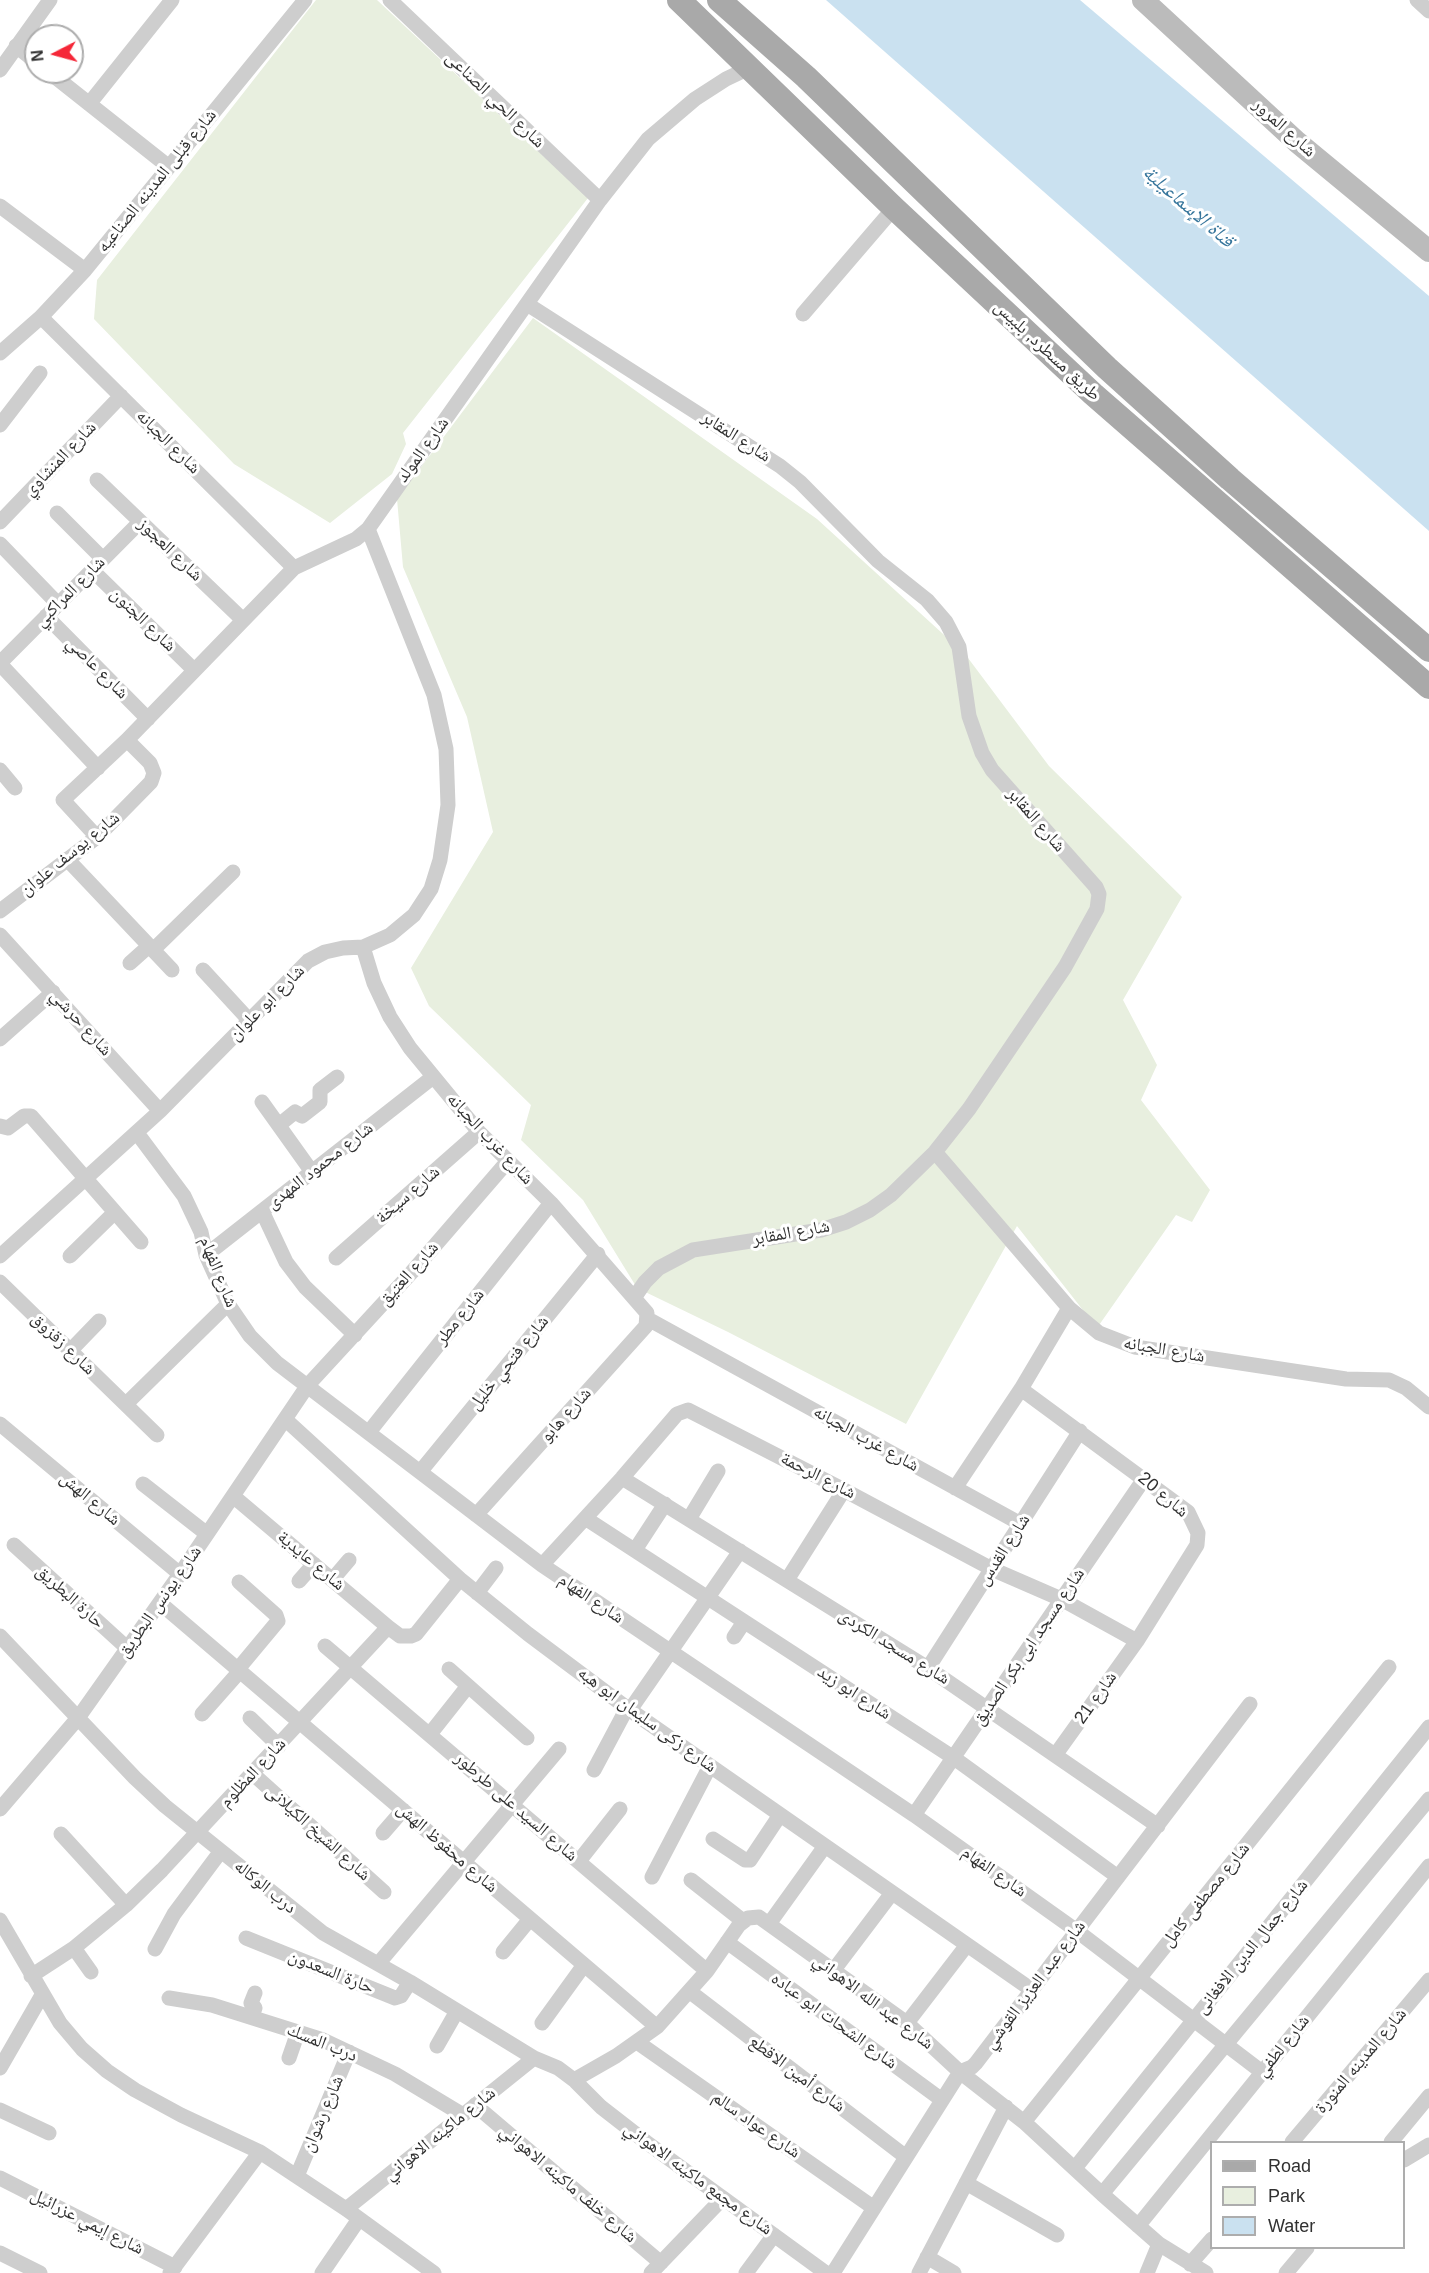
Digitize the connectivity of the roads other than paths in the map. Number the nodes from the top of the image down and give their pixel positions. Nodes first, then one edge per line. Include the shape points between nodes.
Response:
1 (50, 0) edge
2 (172, 0) edge
3 (304, 0) edge
4 (390, 0) edge
5 (679, 0) edge
6 (719, 0) edge
7 (1417, 0) edge
8 (1148, 2) edge
9 (1429, 10) edge
10 (16, 46) junction
11 (24, 52) edge
12 (749, 69) junction
13 (0, 70) edge
14 (806, 77) junction
15 (64, 84) edge
16 (784, 102) junction
17 (89, 104) junction
18 (169, 167) junction
19 (600, 200) junction
20 (0, 206) edge
21 (894, 208) junction
22 (1429, 251) edge
23 (85, 270) junction
24 (527, 304) junction
25 (803, 314) dead end
26 (41, 317) junction
27 (0, 353) edge
28 (40, 373) dead end
29 (121, 396) junction
30 (0, 425) edge
31 (97, 480) dead end
32 (57, 513) dead end
33 (0, 522) edge
34 (140, 522) junction
35 (368, 529) junction
36 (3, 553) edge
37 (98, 565) junction
38 (294, 567) junction
39 (58, 604) junction
40 (46, 616) junction
41 (243, 620) junction
42 (1429, 650) edge
43 (0, 664) edge
44 (194, 670) junction
45 (1429, 687) edge
46 (148, 719) junction
47 (127, 740) junction
48 (98, 768) junction
49 (0, 770) edge
50 (15, 788) dead end
51 (97, 837) junction
52 (67, 859) junction
53 (233, 872) dead end
54 (0, 911) edge
55 (0, 935) edge
56 (363, 947) junction
57 (151, 948) junction
58 (130, 963) dead end
59 (172, 970) dead end
60 (203, 970) dead end
61 (53, 992) junction
62 (249, 1020) junction
63 (0, 1039) edge
64 (337, 1077) dead end
65 (434, 1077) junction
66 (262, 1102) dead end
67 (160, 1111) junction
68 (279, 1125) junction
69 (0, 1126) edge
70 (479, 1132) junction
71 (137, 1133) junction
72 (935, 1152) junction
73 (508, 1161) junction
74 (312, 1172) junction
75 (86, 1179) junction
76 (551, 1203) junction
77 (262, 1211) junction
78 (115, 1212) junction
79 (141, 1242) dead end
80 (598, 1254) junction
81 (206, 1255) junction
82 (70, 1256) dead end
83 (0, 1257) edge
84 (336, 1258) dead end
85 (0, 1282) edge
86 (634, 1298) junction
87 (228, 1305) junction
88 (1069, 1308) junction
89 (648, 1316) junction
90 (99, 1321) dead end
91 (355, 1335) junction
92 (70, 1351) junction
93 (308, 1385) junction
94 (1021, 1389) junction
95 (126, 1404) junction
96 (1429, 1407) edge
97 (286, 1420) junction
98 (0, 1424) edge
99 (1080, 1431) junction
100 (369, 1432) junction
101 (157, 1435) dead end
102 (718, 1471) dead end
103 (420, 1472) junction
104 (622, 1478) junction
105 (1144, 1479) junction
106 (143, 1484) dead end
107 (955, 1488) junction
108 (844, 1490) junction
109 (233, 1496) junction
110 (665, 1504) junction
111 (476, 1515) junction
112 (585, 1518) junction
113 (689, 1520) junction
114 (1021, 1524) junction
115 (207, 1534) junction
116 (14, 1545) dead end
117 (635, 1550) junction
118 (740, 1551) junction
119 (349, 1560) dead end
120 (314, 1564) junction
121 (542, 1565) junction
122 (495, 1568) dead end
123 (992, 1569) junction
124 (180, 1574) junction
125 (460, 1579) junction
126 (332, 1580) junction
127 (787, 1580) junction
128 (299, 1581) dead end
129 (239, 1582) dead end
130 (477, 1593) junction
131 (708, 1598) junction
132 (1060, 1599) junction
133 (160, 1603) junction
134 (744, 1622) junction
135 (388, 1627) junction
136 (0, 1636) edge
137 (734, 1637) dead end
138 (1137, 1641) junction
139 (325, 1646) dead end
140 (127, 1648) junction
141 (670, 1653) junction
142 (351, 1666) junction
143 (1389, 1667) dead end
144 (928, 1668) junction
145 (239, 1670) junction
146 (449, 1670) dead end
147 (468, 1686) junction
148 (1250, 1704) dead end
149 (988, 1707) junction
150 (629, 1709) junction
151 (202, 1714) dead end
152 (78, 1718) junction
153 (250, 1718) dead end
154 (301, 1722) junction
155 (1429, 1727) edge
156 (430, 1734) junction
157 (528, 1737) dead end
158 (279, 1746) junction
159 (560, 1749) dead end
160 (1056, 1754) junction
161 (954, 1758) junction
162 (710, 1766) junction
163 (594, 1770) dead end
164 (253, 1774) junction
165 (1429, 1799) edge
166 (512, 1803) junction
167 (0, 1809) edge
168 (620, 1809) dead end
169 (403, 1810) junction
170 (780, 1815) junction
171 (914, 1815) junction
172 (1158, 1826) junction
173 (198, 1831) junction
174 (383, 1833) dead end
175 (61, 1834) dead end
176 (713, 1839) dead end
177 (825, 1846) junction
178 (221, 1851) junction
179 (579, 1861) junction
180 (464, 1862) junction
181 (1429, 1866) edge
182 (652, 1877) dead end
183 (1118, 1877) junction
184 (691, 1880) dead end
185 (384, 1892) dead end
186 (892, 1893) junction
187 (126, 1905) junction
188 (530, 1919) junction
189 (0, 1920) edge
190 (743, 1921) junction
191 (769, 1924) junction
192 (1077, 1931) junction
193 (246, 1938) dead end
194 (727, 1942) junction
195 (967, 1945) junction
196 (74, 1948) junction
197 (155, 1949) dead end
198 (503, 1952) dead end
199 (378, 1964) junction
200 (584, 1965) junction
201 (707, 1971) junction
202 (834, 1971) junction
203 (91, 1972) dead end
204 (31, 1976) junction
205 (1140, 1978) junction
206 (1429, 1980) edge
207 (411, 1982) junction
208 (1032, 1990) junction
209 (689, 1991) junction
210 (255, 1992) dead end
211 (42, 1995) junction
212 (169, 1998) dead end
213 (457, 2011) junction
214 (252, 2017) junction
215 (1194, 2019) junction
216 (542, 2023) dead end
217 (907, 2023) junction
218 (657, 2027) junction
219 (298, 2032) junction
220 (637, 2043) junction
221 (1226, 2044) junction
222 (437, 2046) dead end
223 (4, 2050) edge
224 (349, 2052) junction
225 (289, 2058) dead end
226 (534, 2058) junction
227 (0, 2068) edge
228 (960, 2072) junction
229 (1262, 2072) junction
230 (574, 2080) junction
231 (1429, 2096) edge
232 (942, 2100) junction
233 (1006, 2108) junction
234 (0, 2110) edge
235 (469, 2110) junction
236 (1024, 2122) junction
237 (50, 2133) dead end
238 (1294, 2141) edge
239 (1392, 2141) edge
240 (1429, 2145) edge
241 (260, 2152) junction
242 (906, 2157) junction
243 (1405, 2159) edge
244 (1075, 2168) junction
245 (297, 2176) junction
246 (0, 2178) edge
247 (966, 2183) junction
248 (1102, 2194) junction
249 (723, 2198) junction
250 (874, 2208) junction
251 (346, 2209) junction
252 (359, 2219) junction
253 (1138, 2226) junction
254 (774, 2235) junction
255 (1057, 2235) dead end
256 (1210, 2241) edge
257 (1159, 2244) junction
258 (1305, 2249) edge
259 (0, 2253) edge
260 (927, 2257) junction
261 (1190, 2264) junction
262 (656, 2268) edge
263 (172, 2270) edge
264 (40, 2273) edge
265 (322, 2273) edge
266 (433, 2273) edge
267 (746, 2273) edge
268 (826, 2273) edge
269 (833, 2273) edge
270 (919, 2273) edge
271 (954, 2273) edge
272 (1147, 2273) edge
273 (1206, 2273) edge
274 (1286, 2273) edge

1 - 10 street
2 - 17 street
3 - 18 street, شارع قبلى المدينه الصناعيه
4 - 19 street, شارع الحي الصناعى
5 - 12 main road, طريق مسطرد, بلبيس
6 - 14 main road, طريق مسطرد, بلبيس
7 - 9 street
8 - 22 main road, شارع المرور via 1298,142
10 - 11 street
10 - 13 street
12 - 16 main road, طريق مسطرد, بلبيس
12 - 19 street, شارع المولد via 695,99 648,139
14 - 16 main road
14 - 42 main road, طريق مسطرد, بلبيس via 1107,368
15 - 17 street
16 - 21 main road, طريق مسطرد, بلبيس
17 - 18 street
18 - 23 street, شارع قبلى المدينه الصناعيه
19 - 24 street, شارع المولد
20 - 23 street
21 - 25 street
21 - 45 main road, طريق مسطرد, بلبيس via 1093,394
23 - 26 street, شارع قبلى المدينه الصناعيه
24 - 35 street, شارع المولد
24 - 72 street, شارع المقابر via 780,466 878,561 927,600 946,622 959,647 969,716 992,770 1096,887 1097,909 1065,967 969,1109
26 - 27 street, شارع قبلى المدينه الصناعيه
26 - 29 street, شارع الجبانه
28 - 30 street
29 - 33 street, شارع المنشاوي
29 - 38 street, شارع الجبانه
31 - 34 street, شارع العجوز
32 - 37 street, شارع الجنون
34 - 37 street, شارع المراكبي
34 - 41 street, شارع العجوز
35 - 38 street, شارع المولد via 356,539
35 - 56 street, شارع ابو علوان via 434,695 446,749 448,805 440,860 431,889 414,915 390,935
36 - 39 street
37 - 39 street, شارع المراكبي
37 - 44 street, شارع الجنون
38 - 41 street, شارع المولد
39 - 40 street, شارع المراكبي
40 - 43 street, شارع المراكبي
40 - 46 street, شارع عاصي
41 - 44 street, شارع المولد
43 - 48 street
44 - 46 street, شارع المولد
46 - 47 street, شارع المولد
47 - 48 street, شارع المولد
47 - 51 street, شارع يوسف علوان via 150,763 152,782
48 - 51 street, شارع المولد via 63,800
49 - 50 street
51 - 52 street, شارع يوسف علوان
52 - 54 street, شارع يوسف علوان
52 - 57 street
53 - 57 street
55 - 61 street, شارع حرشي
56 - 62 street, شارع ابو علوان via 325,952 308,961
56 - 65 street, شارع غرب الجبانه via 390,1017
57 - 58 street
57 - 59 street
60 - 62 street
61 - 63 street
61 - 67 street, شارع حرشي
62 - 67 street, شارع ابو علوان
64 - 68 street via 320,1090 320,1102 303,1116 295,1112
65 - 70 street, شارع غرب الجبانه
65 - 74 street, شارع محمود المهدى
66 - 68 street
67 - 71 street, شارع ابو علوان
68 - 74 street
69 - 75 street via 8,1128 30,1116
70 - 73 street, شارع غرب الجبانه
70 - 84 street, شارع سيخة
71 - 75 street, شارع ابو علوان
71 - 81 street, شارع الفهام via 184,1196 201,1232
72 - 86 street, شارع المقابر via 891,1195 846,1222 821,1230 693,1250 659,1269
72 - 88 street, شارع الجبانه
73 - 76 street, شارع غرب الجبانه
73 - 91 street, شارع العتيق
74 - 77 street, شارع محمود المهدى
75 - 78 street
75 - 83 street, شارع ابو علوان
76 - 80 street, شارع غرب الجبانه
76 - 100 street, شارع مطر
77 - 81 street, شارع محمود المهدى
77 - 91 street via 286,1262 305,1287
78 - 79 street
78 - 82 street
80 - 86 street, شارع غرب الجبانه
80 - 103 street, شارع فتحي خليل
81 - 87 street, شارع الفهام
85 - 92 street, شارع زقزوق
86 - 89 street, شارع غرب الجبانه
87 - 93 street, شارع الفهام via 276,1363
87 - 95 street
88 - 94 street
88 - 96 street, شارع الجبانه via 1099,1333 1135,1347 1346,1379 1389,1380
89 - 107 street, شارع غرب الجبانه
89 - 111 street, شارع هابو via 646,1326
90 - 92 street
91 - 93 street, شارع العتيق
92 - 95 street, شارع زقزوق
93 - 97 street, شارع يونس البطريق
93 - 100 street, شارع الفهام
94 - 99 street, شارع 20
94 - 107 street
95 - 101 street, شارع زقزوق
97 - 109 street, شارع يونس البطريق
97 - 125 street, شارع زكى سليمان ابو هبه
98 - 124 street, شارع الهش
99 - 105 street, شارع 20
99 - 114 street, شارع القدس
100 - 103 street, شارع الفهام
102 - 113 street
103 - 111 street, شارع الفهام
104 - 108 street, شارع الرحمة via 677,1413 688,1410
104 - 110 street, شارع مسجد الكردى
104 - 112 street, شارع الرحمة
105 - 132 street, شارع مسجد ابى بكر الصديق
105 - 138 street, شارع 20 via 1188,1512 1198,1533 1197,1545
106 - 115 street
107 - 114 street, شارع غرب الجبانه
108 - 123 street, شارع الرحمة
108 - 127 street
109 - 115 street, شارع يونس البطريق
109 - 120 street, شارع عايدية
110 - 113 street, شارع مسجد الكردى
110 - 117 street
111 - 121 street, شارع الفهام
112 - 117 street, شارع ابو زيد
112 - 121 street, شارع الرحمة
113 - 118 street, شارع مسجد الكردى
114 - 123 street, شارع القدس
115 - 124 street, شارع يونس البطريق
116 - 140 street, حارة البطريق
117 - 131 street, شارع ابو زيد
118 - 127 street, شارع مسجد الكردى
118 - 131 street
119 - 126 street
120 - 126 street, شارع عايدية
120 - 128 street
121 - 141 street, شارع الفهام
122 - 130 street
123 - 132 street, شارع الرحمة
123 - 144 street, شارع القدس
124 - 133 street, شارع يونس البطريق
125 - 130 street, شارع زكى سليمان ابو هبه
125 - 135 street via 416,1634 400,1636
126 - 135 street, شارع عايدية
127 - 144 street, شارع مسجد الكردى
129 - 145 street via 278,1621
130 - 150 street, شارع زكى سليمان ابو هبه
131 - 134 street, شارع ابو زيد
131 - 141 street
132 - 138 street, شارع الرحمة
132 - 149 street, شارع مسجد ابى بكر الصديق
133 - 140 street, شارع يونس البطريق
133 - 145 street, شارع محفوظ الهش
134 - 137 street
134 - 161 street, شارع ابو زيد
135 - 142 street, شارع المظلوم
136 - 152 street, درب الوكاله
138 - 160 street, شارع 21
139 - 142 street, شارع السيد على طرطور
140 - 152 street, شارع يونس البطريق
141 - 150 street
141 - 171 street, شارع الفهام
142 - 154 street, شارع المظلوم
142 - 156 street, شارع السيد على طرطور
143 - 205 street, شارع مصطفى كامل
144 - 149 street, شارع مسجد الكردى
145 - 151 street
145 - 154 street, شارع محفوظ الهش
146 - 147 street
147 - 156 street
147 - 157 street
148 - 172 street, شارع عبد العزيز القوشي
149 - 160 street, شارع مسجد الكردى
149 - 161 street, شارع مسجد ابى بكر الصديق
150 - 162 street, شارع زكى سليمان ابو هبه
150 - 163 street
152 - 167 street, شارع يونس البطريق
152 - 173 street, درب الوكاله via 135,1778
153 - 158 street
154 - 158 street, شارع المظلوم
154 - 169 street, شارع محفوظ الهش
155 - 215 street, شارع جمال الدين الافغانى
156 - 166 street, شارع السيد على طرطور
158 - 164 street, شارع المظلوم
159 - 166 street
160 - 172 street, شارع مسجد الكردى
161 - 171 street, شارع مسجد ابى بكر الصديق
161 - 183 street, شارع ابو زيد
162 - 170 street, شارع زكى سليمان ابو هبه
162 - 182 street
164 - 173 street, شارع المظلوم
164 - 185 street, شارع الشيخ الكيلانى
165 - 221 street
166 - 179 street, شارع السيد على طرطور
166 - 180 street
168 - 179 street
169 - 174 street
169 - 180 street, شارع محفوظ الهش
170 - 176 street via 750,1860
170 - 177 street, شارع زكى سليمان ابو هبه
171 - 192 street, شارع الفهام
172 - 183 street, شارع عبد العزيز القوشي
173 - 178 street, درب الوكاله
173 - 187 street, شارع المظلوم
175 - 187 street
177 - 186 street, شارع زكى سليمان ابو هبه
177 - 191 street
178 - 197 street via 174,1914
178 - 199 street, درب الوكاله via 322,1933
179 - 201 street, شارع السيد على طرطور
180 - 188 street, شارع محفوظ الهش
180 - 199 street
181 - 229 street, شارع لطفي
183 - 192 street, شارع عبد العزيز القوشي
184 - 190 street
186 - 195 street, شارع زكى سليمان ابو هبه
186 - 202 street
187 - 196 street, شارع المظلوم
188 - 198 street
188 - 200 street, شارع محفوظ الهش
189 - 204 street
190 - 191 street, شارع عبد الله الاهواني via 759,1917
190 - 194 street
191 - 202 street, شارع عبد الله الاهواني
192 - 205 street, شارع الفهام
192 - 208 street, شارع عبد العزيز القوشي
193 - 207 street, حارة السعدون via 395,1998 402,1996
194 - 201 street
194 - 232 street, شارع الشحات ابو عباده
195 - 208 street, شارع زكى سليمان ابو هبه
195 - 217 street
196 - 203 street
196 - 204 street, شارع المظلوم
199 - 207 street, درب الوكاله
200 - 216 street
200 - 218 street, شارع محفوظ الهش
201 - 209 street
202 - 217 street, شارع عبد الله الاهواني
204 - 211 street
205 - 215 street
205 - 236 street, شارع مصطفى كامل
206 - 238 street, شارع المدينه المنورة
207 - 213 street, درب الوكاله
208 - 228 street, شارع عبد العزيز القوشي via 976,2063
209 - 218 street
209 - 242 street, شارع أمين الاقطع
210 - 214 street
211 - 223 street
211 - 241 street via 82,2049 107,2071 181,2115
212 - 214 street, درب المسك
213 - 222 street
213 - 226 street, درب الوكاله
214 - 219 street, درب المسك
215 - 221 street
215 - 244 street, شارع جمال الدين الافغانى
217 - 228 street, شارع عبد الله الاهواني
218 - 220 street
219 - 224 street, درب المسك
219 - 225 street
220 - 230 street
220 - 250 street, شارع عواد سالم
221 - 229 street
221 - 248 street
223 - 227 street
224 - 235 street, درب المسك
224 - 245 street, شارع رشوان
226 - 230 street, درب الوكاله via 548,2062
226 - 235 street, شارع ماكينه الاهواني
228 - 232 street, شارع عبد العزيز القوشي
228 - 233 street, شارع عبد الله الاهواني
229 - 253 street, شارع لطفي
230 - 249 street, شارع مجمع ماكينه الاهواني via 601,2107
231 - 239 street
232 - 242 street, شارع عبد العزيز القوشي
233 - 236 street, شارع عبد الله الاهواني
233 - 247 street
234 - 237 street
235 - 251 street, شارع ماكينه الاهواني
235 - 262 street, شارع خلف ماكينه الاهواني
236 - 244 street, شارع عبد الله الاهواني
240 - 243 street
241 - 245 street
241 - 263 street
242 - 250 street, شارع عبد العزيز القوشي
244 - 248 street, شارع عبد الله الاهواني
245 - 251 street
246 - 263 street, شارع إيمي عزرائيل
247 - 255 street
247 - 260 street
248 - 253 street, شارع عبد الله الاهواني
249 - 254 street, شارع مجمع ماكينه الاهواني
249 - 262 street
250 - 269 street, شارع عبد العزيز القوشي
251 - 252 street
252 - 265 street
252 - 266 street
253 - 257 street, شارع عبد الله الاهواني
254 - 267 street
254 - 268 street, شارع مجمع ماكينه الاهواني
256 - 261 street
257 - 261 street, شارع عبد الله الاهواني
257 - 272 street
258 - 274 street
259 - 264 street
260 - 270 street
260 - 271 street
261 - 273 street, شارع عبد الله الاهواني

